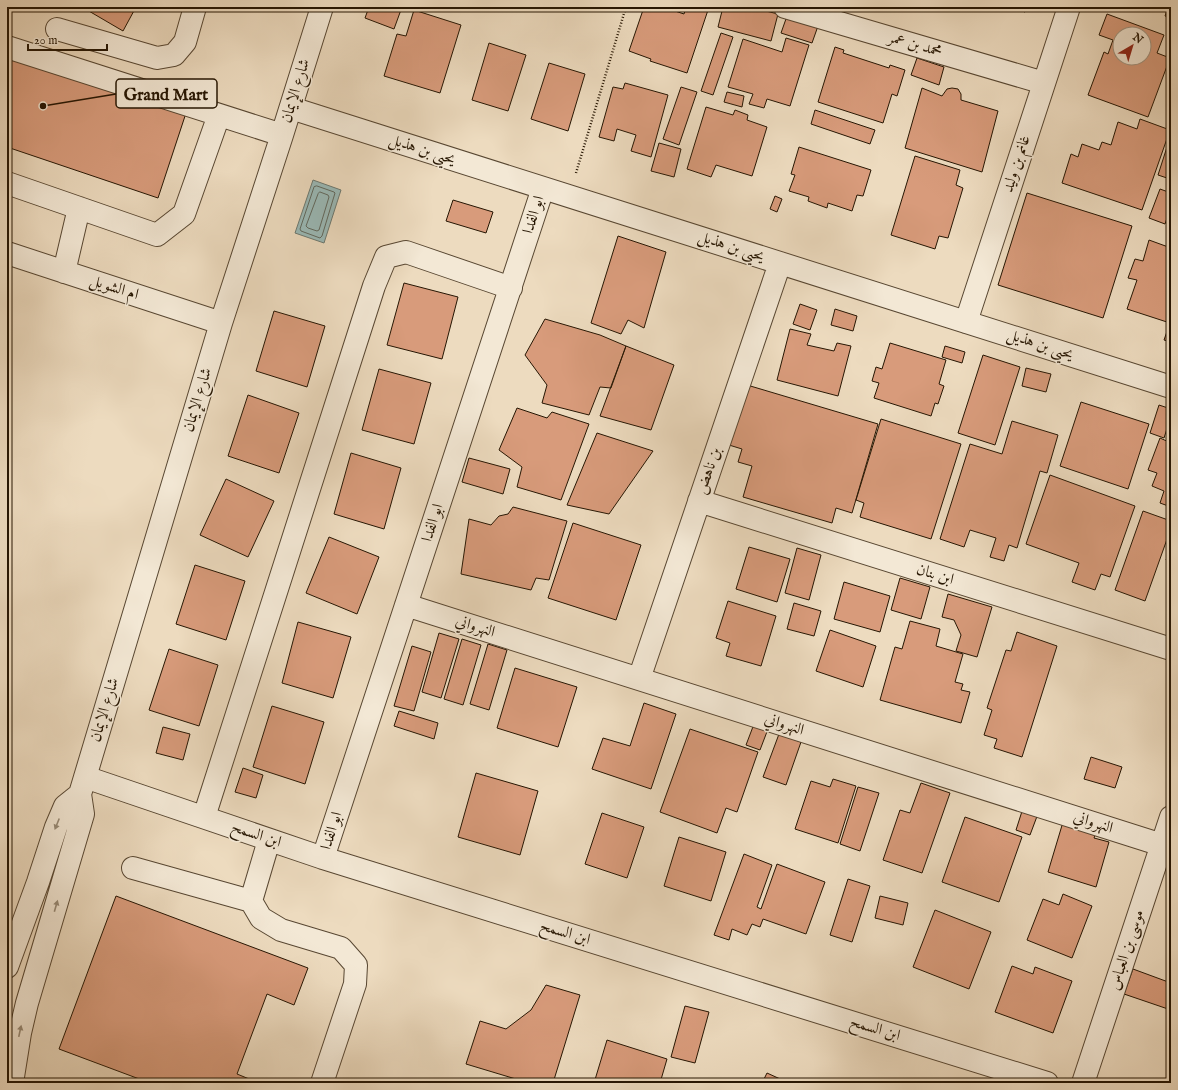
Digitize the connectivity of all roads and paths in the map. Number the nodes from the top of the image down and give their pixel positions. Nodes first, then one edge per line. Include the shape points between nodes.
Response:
1 (195, 7) edge
2 (322, 7) edge
3 (626, 7) edge
4 (786, 7) edge
5 (1069, 7) edge
6 (56, 29) dead end
7 (7, 47) edge
8 (1044, 83) junction
9 (291, 108) junction
10 (219, 115) junction
11 (282, 135) junction
12 (7, 183) edge
13 (543, 188) junction
14 (570, 196) junction
15 (79, 208) junction
16 (7, 254) edge
17 (780, 263) junction
18 (64, 272) junction
19 (511, 288) junction
20 (966, 322) junction
21 (221, 323) junction
22 (1171, 387) edge
23 (699, 501) junction
24 (406, 605) junction
25 (1171, 648) edge
26 (639, 679) junction
27 (82, 786) junction
28 (204, 817) junction
29 (1171, 817) edge
30 (269, 840) junction
31 (1162, 845) junction
32 (324, 858) junction
33 (133, 868) dead end
34 (252, 901) junction
35 (8, 958) edge
36 (12, 1083) edge
37 (322, 1083) edge
38 (1047, 1083) edge
39 (1083, 1083) edge

1 - 6 street via 185,42 174,54 157,58
2 - 9 street, شارع الإيمان
3 - 14 path
4 - 8 street, محمد بن عمر
5 - 8 street, غانم بن وليد
7 - 10 street
8 - 20 street, غانم بن وليد
9 - 11 street, شارع الإيمان
9 - 13 street, يحيى بن هذيل
10 - 11 street
10 - 15 street via 184,214 158,235
11 - 21 street, شارع الإيمان
12 - 15 street
13 - 14 street, يحيى بن هذيل
13 - 19 street, ابو الفدا
14 - 17 street, يحيى بن هذيل
15 - 18 street
16 - 18 street, ام الشويل
17 - 20 street, يحيى بن هذيل
17 - 23 street, بن ناهض
18 - 21 street, ام الشويل
19 - 24 street, ابو الفدا
19 - 28 street via 406,252 386,257 374,286
20 - 22 street, يحيى بن هذيل
21 - 27 street, شارع الإيمان
23 - 25 street, ابن بنان
23 - 26 street, بن ناهض
24 - 26 street, النهرواني
24 - 32 street, ابو الفدا
26 - 31 street, النهرواني
27 - 28 street, ابن السمح
27 -> 35 street via 65,806
36 -> 27 street, شارع الإيمان via 27,1003 83,814
28 - 30 street, ابن السمح
29 - 31 street, موسى بن العباس
30 - 32 street, ابن السمح
30 - 34 street
31 - 39 street, موسى بن العباس
32 - 38 street, ابن السمح
33 - 34 street
34 - 37 street via 261,918 281,930 341,948 356,965 355,984

